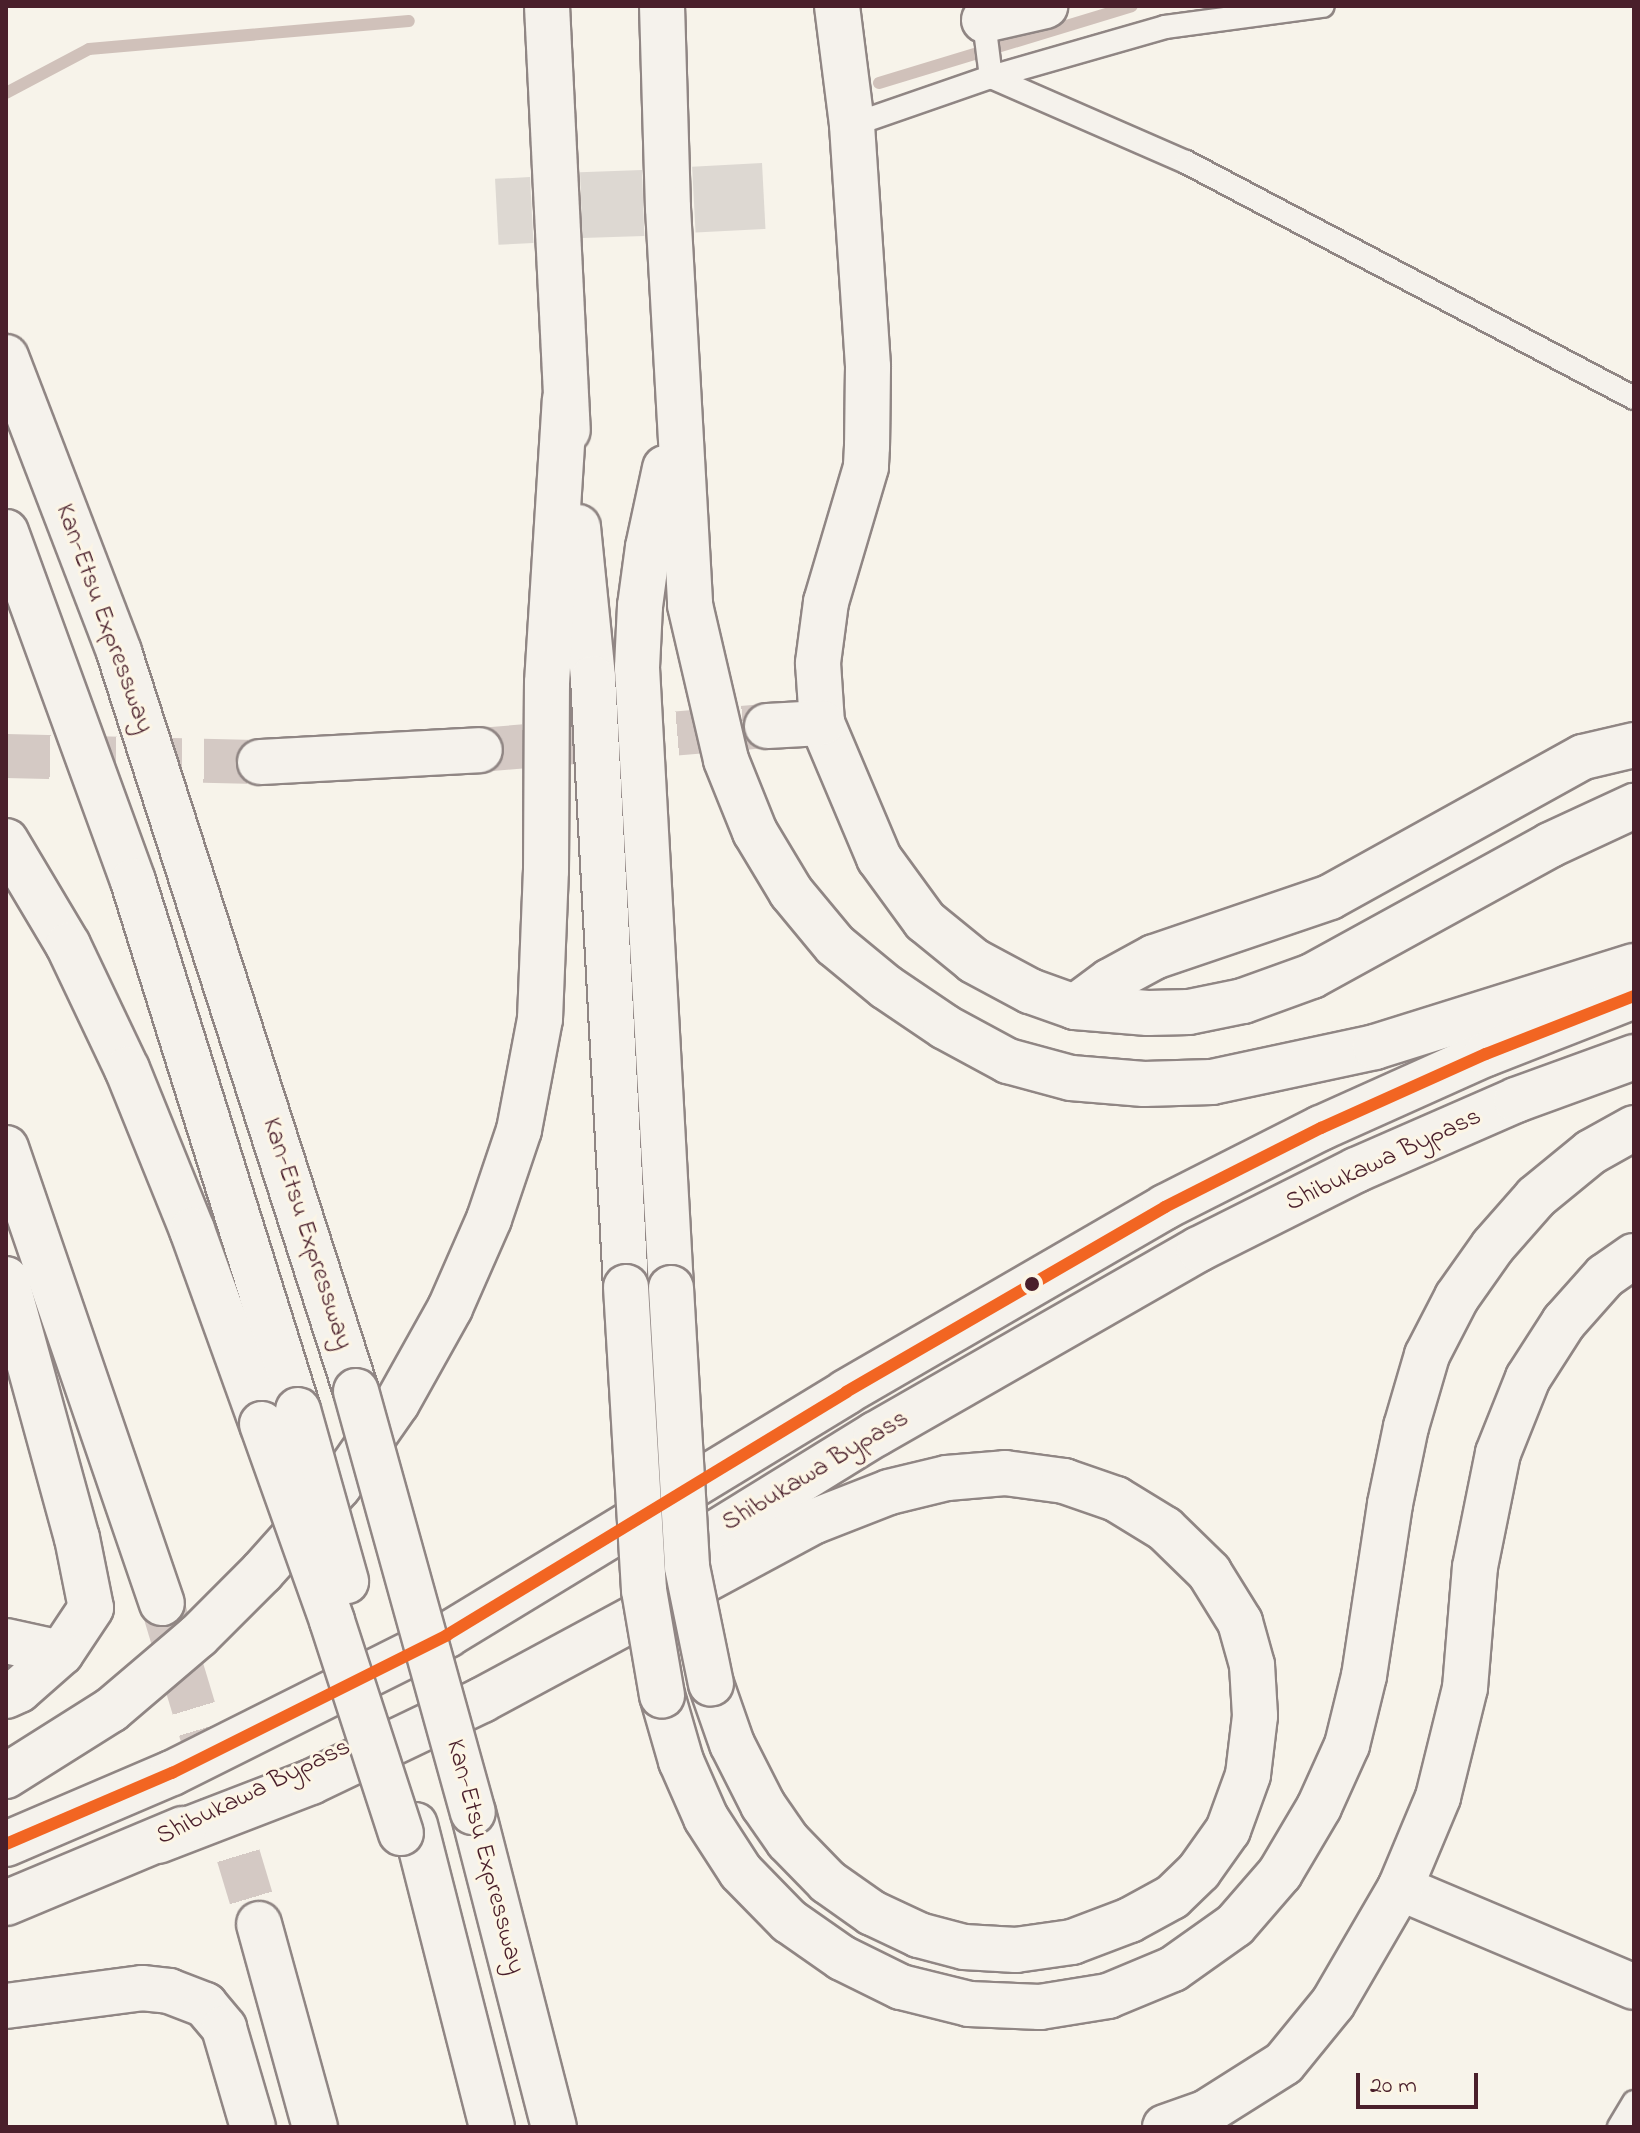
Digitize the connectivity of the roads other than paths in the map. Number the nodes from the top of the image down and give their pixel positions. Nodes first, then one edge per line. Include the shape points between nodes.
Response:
1 (837, 6) edge
2 (1045, 6) edge
3 (1323, 6) edge
4 (661, 8) edge
5 (546, 10) edge
6 (983, 17) edge
7 (991, 75) junction
8 (852, 125) junction
9 (6, 319) edge
10 (6, 357) edge
11 (1634, 398) edge
12 (565, 400) junction
13 (678, 411) junction
14 (6, 532) edge
15 (119, 652) junction
16 (822, 723) junction
17 (767, 726) tunnel mouth
18 (1634, 745) edge
19 (480, 750) tunnel mouth
20 (260, 762) tunnel mouth
21 (1634, 806) edge
22 (6, 841) edge
23 (1634, 966) edge
24 (1634, 996) edge
25 (1075, 1007) junction
26 (1634, 1057) edge
27 (1634, 1128) edge
28 (6, 1148) edge
29 (1634, 1256) edge
30 (6, 1279) edge
31 (280, 1417) junction
32 (162, 1603) tunnel mouth
33 (6, 1641) edge
34 (61, 1653) junction
35 (6, 1696) edge
36 (6, 1776) edge
37 (158, 1841) junction
38 (6, 1844) edge
39 (1400, 1888) junction
40 (6, 1903) edge
41 (259, 1924) tunnel mouth
42 (1634, 1987) edge
43 (6, 2006) edge
44 (1634, 2102) edge
45 (253, 2127) edge
46 (315, 2127) edge
47 (492, 2127) edge
48 (554, 2127) edge
49 (1165, 2127) edge
50 (1619, 2127) edge

1 - 8 main road
2 - 6 main road
3 - 7 lane via 1165,27
4 - 13 main road
5 - 12 main road
6 - 7 lane
7 - 8 lane
7 - 11 lane via 1186,162
8 - 16 main road via 868,367 866,467 826,602 818,663
9 - 15 main road via 62,470
10 - 15 main road, Kan-Etsu Expressway
12 - 27 main road, bridge via 593,678 644,1590 662,1695 681,1761 706,1818 741,1872 789,1921 842,1958 901,1987 969,2004 1040,2007 1108,1996 1173,1969 1235,1925 1280,1873 1347,1745 1364,1676 1390,1504 1427,1355 1457,1297 1536,1197 1591,1152
12 - 36 main road via 547,683 540,1019 519,1130 489,1219 450,1308 397,1403 339,1486 198,1636 111,1710
13 - 23 main road via 690,605 726,760 755,832 791,892 835,945 945,1027 1008,1061 1071,1078 1212,1082 1375,1047
13 - 37 main road, bridge via 648,547 637,668 687,1567 711,1684 732,1744 788,1841 828,1882 872,1913 919,1935 964,1947 1016,1950 1072,1942 1172,1897 1199,1871 1228,1830 1243,1789 1255,1716 1252,1665 1240,1622 1209,1572 1165,1529 1116,1499 1064,1481 1005,1473 947,1478 889,1492 815,1521 482,1700 311,1782
14 - 31 main road via 133,881
15 - 48 main road, Kan-Etsu Expressway, bridge via 356,1391
16 - 17 main road
16 - 25 main road via 879,858 925,921 974,961 1030,991
18 - 25 main road via 1583,757 1330,897 1154,957
19 - 20 main road
21 - 25 main road via 1550,845 1312,976 1243,1001 1189,1012
22 - 31 main road via 68,945 127,1069 192,1230
24 - 38 main road, Shibukawa Bypass via 1418,1084 1165,1207 846,1392 447,1635 172,1773
26 - 37 main road, Shibukawa Bypass via 1516,1100 1356,1170 1199,1249 876,1434 462,1685 318,1764
28 - 32 main road
29 - 39 main road via 1605,1276 1564,1322 1528,1378 1498,1453 1475,1567 1465,1688 1438,1797
30 - 34 main road via 91,1608
31 - 47 main road, bridge via 453,1975
33 - 34 main road
34 - 35 main road
37 - 40 main road, Shibukawa Bypass
39 - 42 main road
39 - 49 main road via 1333,2003 1284,2063 1205,2113
41 - 46 main road
43 - 45 main road via 142,1988 169,1991 205,2005 224,2028
44 - 50 lane

